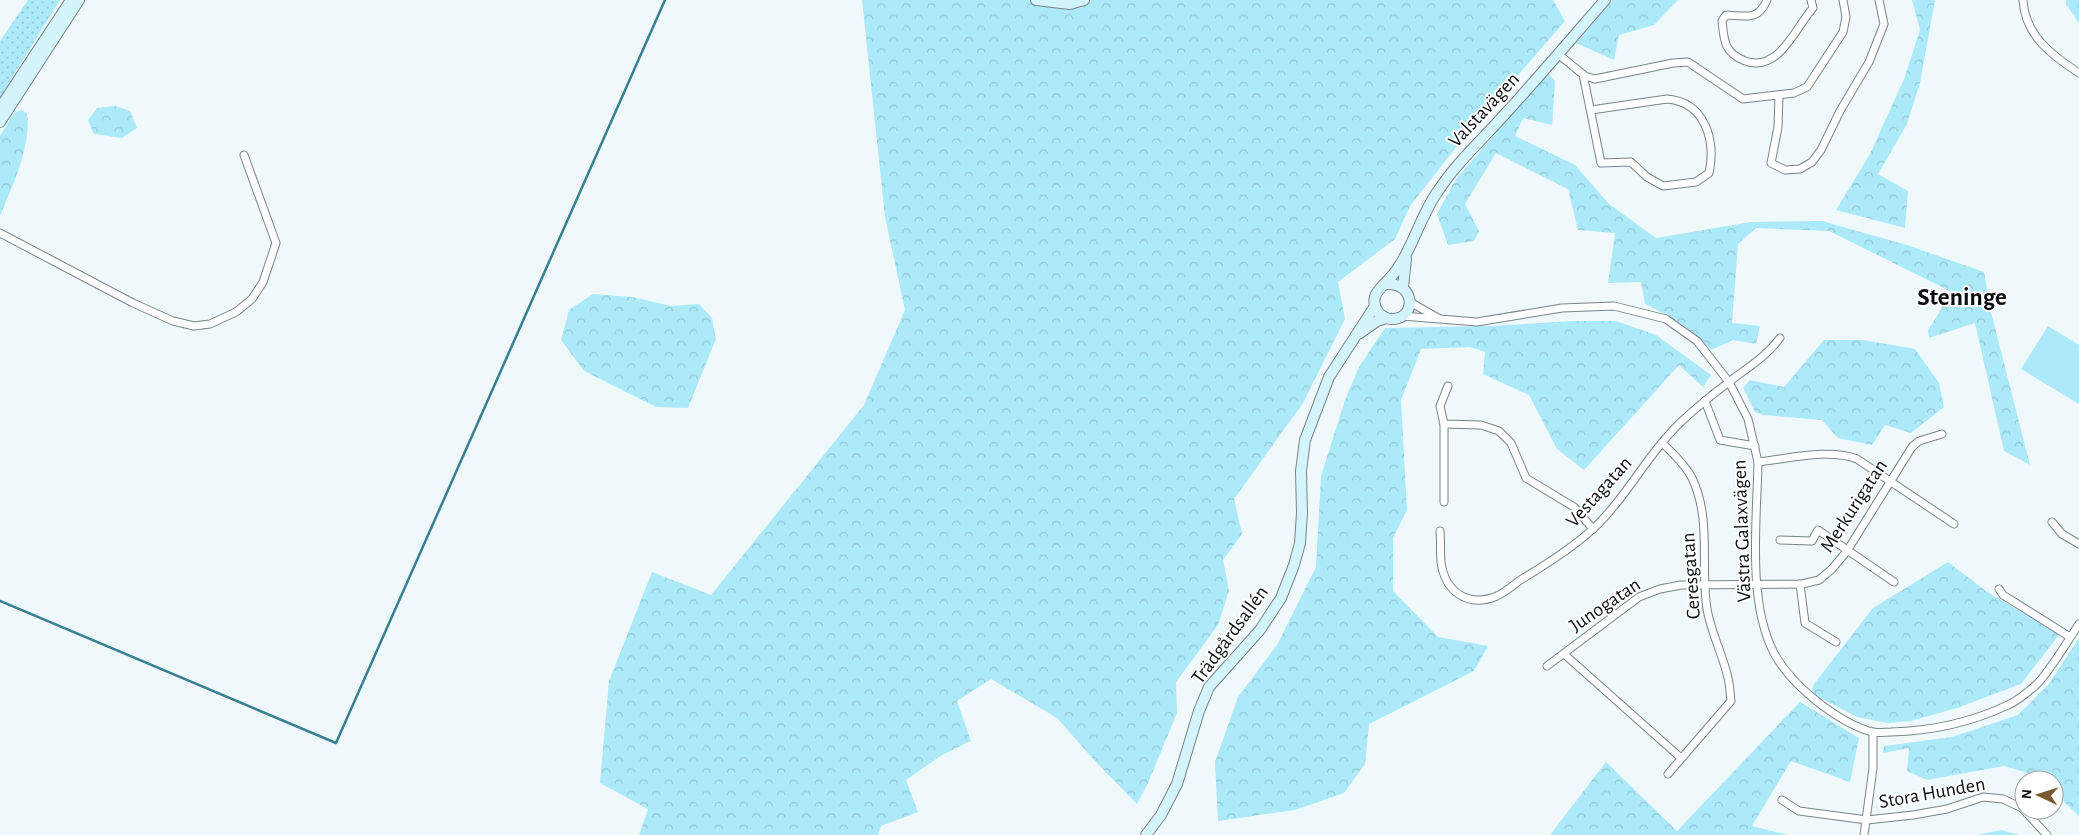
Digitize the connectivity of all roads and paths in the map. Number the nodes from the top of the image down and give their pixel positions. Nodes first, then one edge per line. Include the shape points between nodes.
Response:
1 (71, 0) edge
2 (79, 0) edge
3 (1036, 0) edge
4 (1084, 0) edge
5 (1605, 0) edge
6 (1767, 0) edge
7 (1811, 0) edge
8 (1843, 0) edge
9 (1879, 0) edge
10 (2023, 0) edge
11 (1558, 54) junction
12 (2079, 73) edge
13 (1583, 74) junction
14 (1779, 96) junction
15 (0, 108) edge
16 (1591, 110) junction
17 (0, 122) edge
18 (244, 155) dead end
19 (0, 233) edge
20 (1406, 256) junction
21 (1386, 284) junction
22 (1403, 287) junction
23 (1410, 302) junction
24 (1375, 306) junction
25 (1402, 316) junction
26 (1386, 318) junction
27 (1440, 319) junction
28 (1354, 338) junction
29 (1780, 338) dead end
30 (1729, 382) junction
31 (1448, 386) dead end
32 (1706, 400) junction
33 (1444, 424) junction
34 (1942, 434) dead end
35 (1662, 443) junction
36 (1756, 446) junction
37 (1758, 462) junction
38 (1890, 481) junction
39 (1444, 502) dead end
40 (2052, 522) dead end
41 (1954, 524) dead end
42 (1593, 529) junction
43 (1440, 531) dead end
44 (1780, 540) dead end
45 (2079, 544) edge
46 (1846, 551) junction
47 (1894, 582) dead end
48 (1800, 584) junction
49 (1705, 585) junction
50 (1757, 585) junction
51 (1999, 589) dead end
52 (2079, 624) edge
53 (2070, 637) junction
54 (1836, 642) dead end
55 (1564, 654) junction
56 (1547, 666) dead end
57 (1874, 732) junction
58 (1681, 758) junction
59 (1668, 774) dead end
60 (1782, 800) dead end
61 (1867, 820) junction
62 (1146, 835) edge
63 (1864, 835) edge
64 (2047, 835) edge

1 - 15 street
2 - 17 street
3 - 4 street via 1070,4
5 - 11 street, Valstavägen
6 - 7 street via 1762,10 1752,16 1726,15 1722,21 1725,45 1737,58 1752,63 1770,61 1779,54 1813,8
8 - 14 street via 1846,17 1843,32 1807,88
9 - 14 street via 1884,24 1869,62 1821,150 1812,162 1800,169 1785,170 1770,163 1778,126
10 - 12 street via 2032,33 2055,57
11 - 13 street
11 - 20 street, Valstavägen via 1450,172 1431,200
13 - 14 street via 1595,79 1606,78 1688,62 1743,99
13 - 16 street
16 - 16 street via 1601,163 1631,162 1663,186 1696,182 1709,173 1712,159 1702,116 1680,100
18 - 19 street via 276,243 263,282 252,299 236,312 210,324 194,326 173,321
20 - 21 street, Valstavägen
20 - 22 street, Valstavägen
21 - 22 street via 1395,283
21 - 24 street, Valstavägen via 1379,289
22 - 23 street
23 - 25 street
23 - 27 street, Västra Galaxvägen
24 - 26 street
24 - 28 street, Trädgårdsallén
25 - 26 street
25 - 27 street, Västra Galaxvägen
26 - 28 street, Trädgårdsallén
27 - 30 street, Västra Galaxvägen via 1477,322 1562,308 1614,306 1634,310 1666,318 1697,341
28 - 62 street, Trädgårdsallén via 1328,377 1305,440 1300,543 1284,590 1260,630 1209,687 1177,784
29 - 30 street, Vestagatan via 1765,356
30 - 32 street, Vestagatan
30 - 36 street, Västra Galaxvägen via 1748,419
31 - 33 street via 1440,406
32 - 35 street, Vestagatan
32 - 36 street via 1720,440
33 - 39 street
33 - 42 street via 1481,425 1499,431 1511,443 1526,478 1574,507
34 - 38 street, Merkurigatan via 1919,441 1912,447
35 - 42 street, Vestagatan via 1622,497
35 - 49 street, Ceresgatan via 1691,476 1702,505
36 - 37 street, Västra Galaxvägen
37 - 38 street via 1845,454
37 - 50 street, Västra Galaxvägen
38 - 41 street
38 - 46 street, Merkurigatan
40 - 45 street via 2062,534
42 - 43 street, Vestagatan via 1551,563 1498,596 1478,602 1460,596 1447,583 1441,563
44 - 46 street via 1812,541 1818,530
46 - 47 street
46 - 48 street, Merkurigatan via 1819,580
48 - 50 street, Merkurigatan
48 - 54 street via 1805,623
49 - 50 street, Junogatan
49 - 55 street, Junogatan via 1660,588 1640,597
49 - 58 street, Ceresgatan via 1711,629 1728,679 1731,701
50 - 57 street, Västra Galaxvägen via 1762,621 1774,653 1796,683 1824,707
51 - 53 street via 2003,595
52 - 53 street, Västra Galaxvägen
53 - 57 street, Västra Galaxvägen via 2037,684 2010,705 1958,724 1904,732
55 - 56 street, Junogatan
55 - 58 street
57 - 61 street
58 - 59 street, Ceresgatan
60 - 61 street, Stora Hunden via 1799,811
61 - 63 street
61 - 64 street, Stora Hunden via 1947,809 1983,797 2002,799 2022,808

